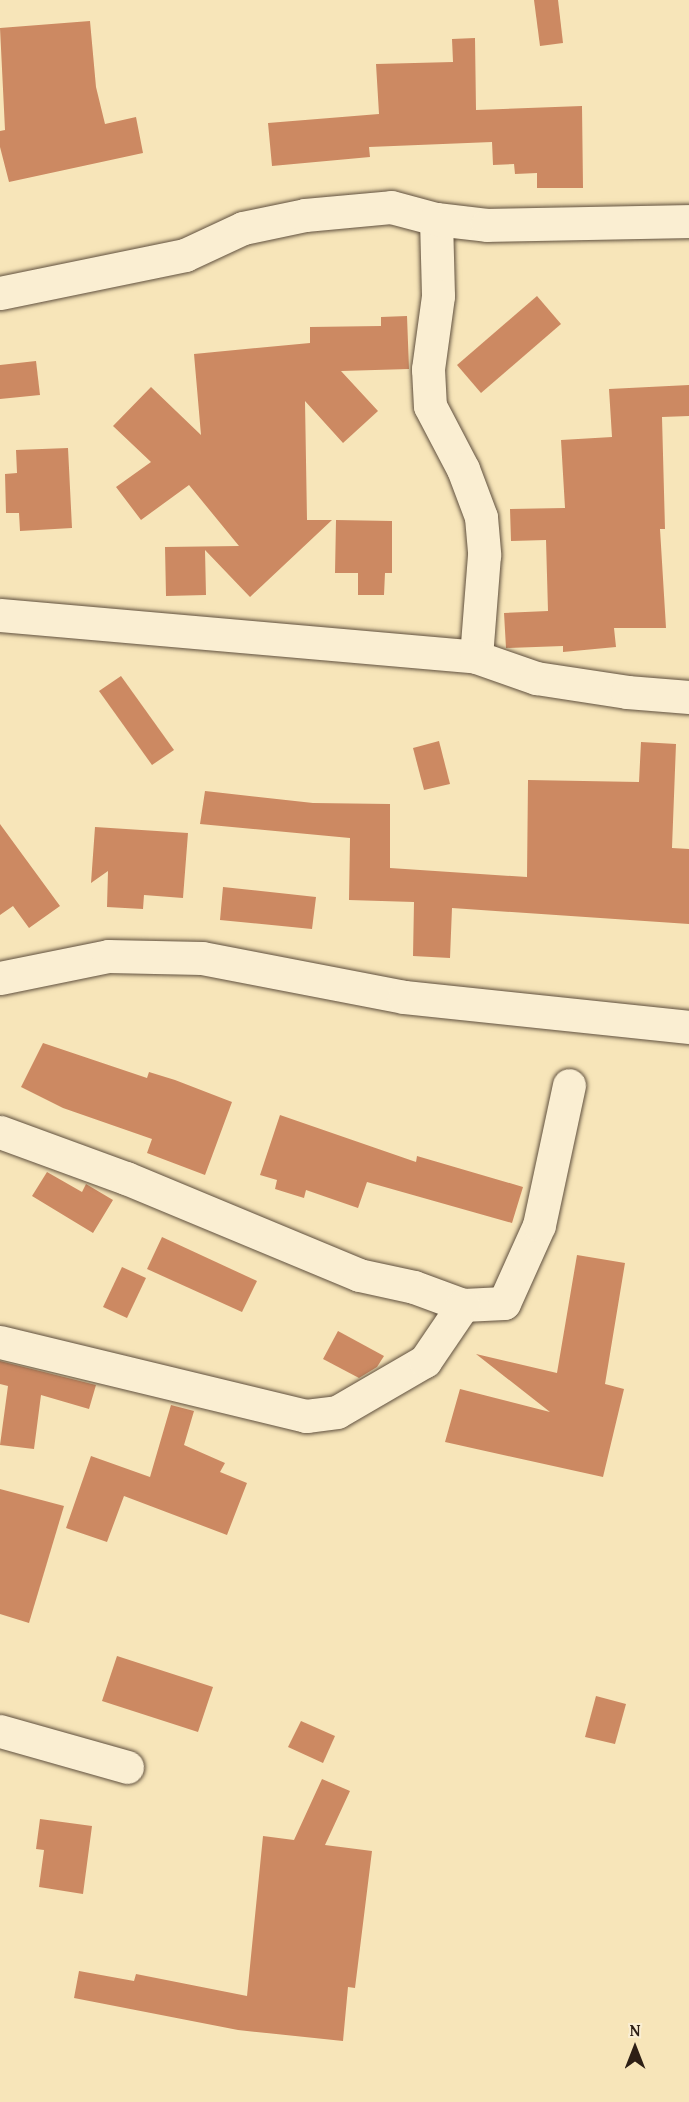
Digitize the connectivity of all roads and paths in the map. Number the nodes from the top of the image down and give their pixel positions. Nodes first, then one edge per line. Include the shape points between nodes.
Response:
1 (436, 219) junction
2 (689, 221) edge
3 (0, 293) edge
4 (0, 615) edge
5 (476, 657) junction
6 (689, 697) edge
7 (0, 978) edge
8 (689, 1027) edge
9 (569, 1085) dead end
10 (0, 1132) edge
11 (463, 1305) junction
12 (0, 1342) edge
13 (0, 1731) edge
14 (127, 1767) dead end

1 - 2 street via 487,225
1 - 3 street via 392,207 305,215 243,228 185,255
1 - 5 street via 438,296 428,369 430,406 463,469 481,518 484,555
4 - 5 street
5 - 6 street via 536,678
7 - 8 street via 108,956 202,958 404,997
9 - 11 street via 539,1226 504,1303
10 - 11 street via 126,1178 359,1275 414,1287
11 - 12 street via 425,1361 337,1412 306,1416
13 - 14 street

